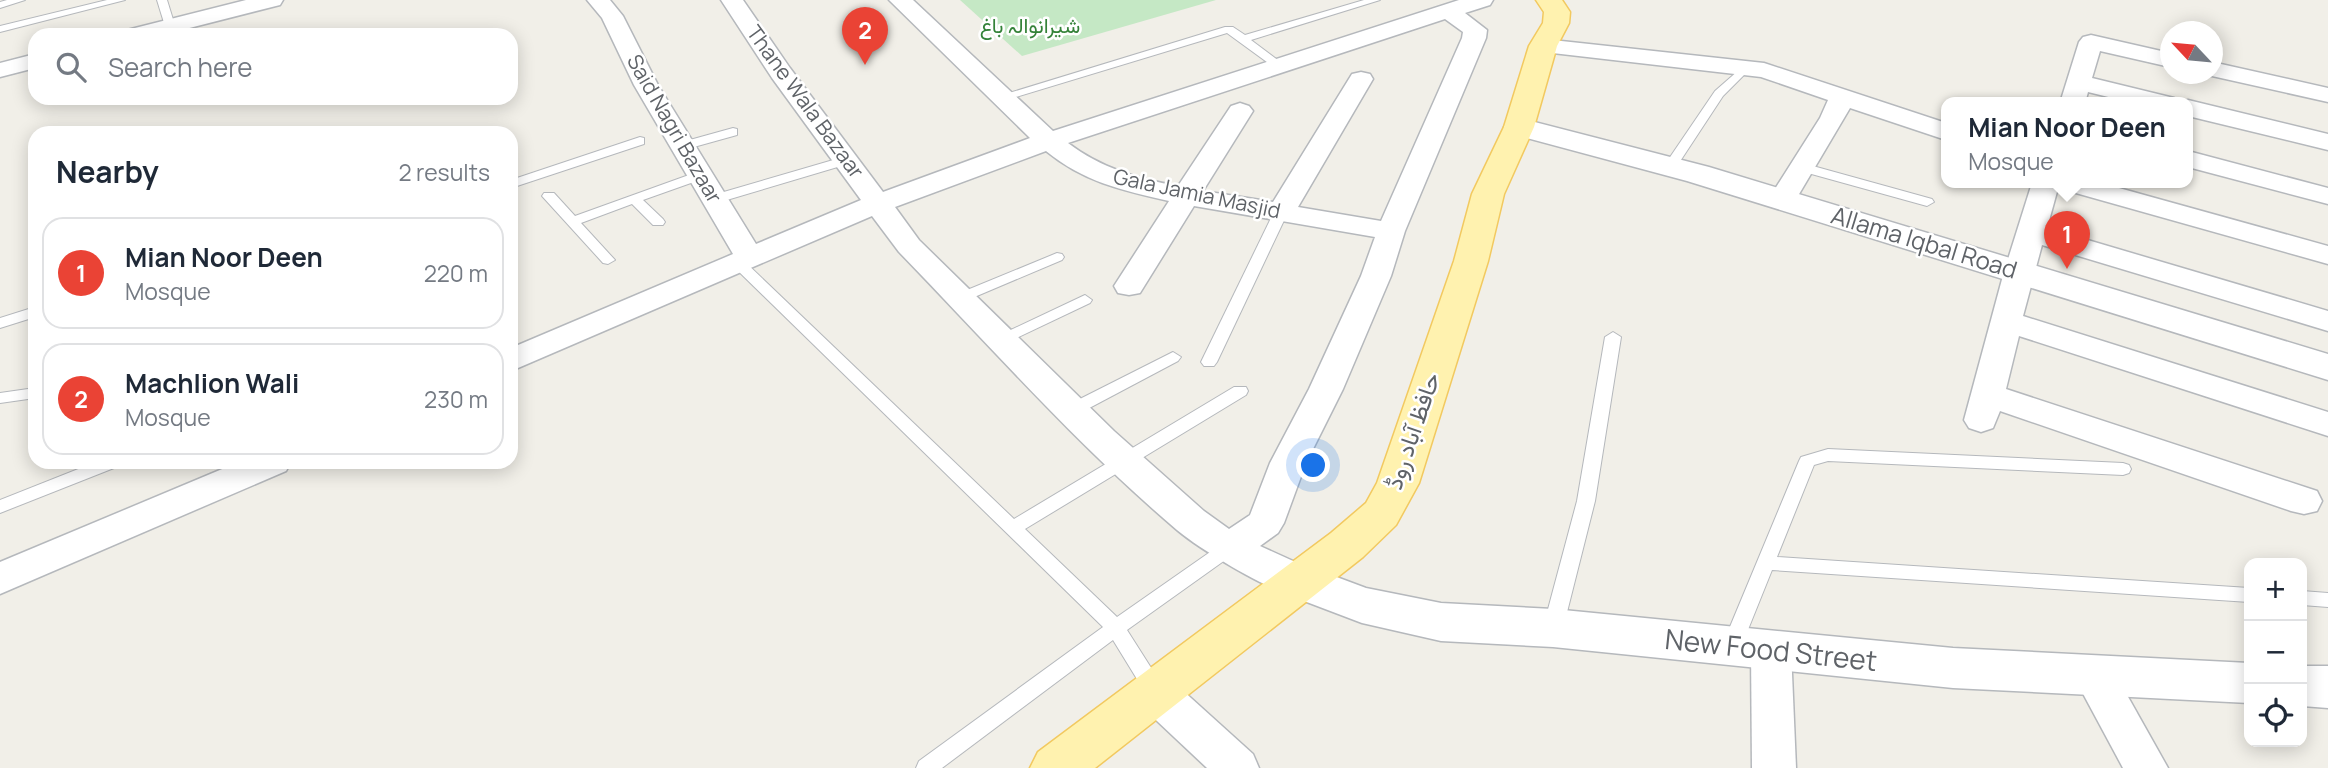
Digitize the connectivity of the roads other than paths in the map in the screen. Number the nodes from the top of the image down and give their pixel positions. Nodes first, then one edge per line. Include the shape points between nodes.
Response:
1 (20, 0) edge
2 (120, 0) edge
3 (162, 0) edge
4 (272, 0) edge
5 (598, 0) edge
6 (732, 0) edge
7 (900, 0) edge
8 (1375, 0) edge
9 (1482, 0) edge
10 (1549, 0) edge
11 (0, 5) edge
12 (1448, 11) junction
13 (170, 26) junction
14 (162, 28) edge
15 (0, 29) edge
16 (1243, 39) junction
17 (1544, 46) junction
18 (2160, 58) edge
19 (28, 63) edge
20 (1279, 66) junction
21 (1746, 66) junction
22 (0, 70) edge
23 (2223, 71) edge
24 (1361, 79) dead end
25 (2075, 92) edge
26 (2328, 95) edge
27 (1002, 97) junction
28 (1842, 97) junction
29 (2116, 97) edge
30 (2193, 109) edge
31 (1240, 111) dead end
32 (1519, 127) junction
33 (1941, 130) edge
34 (733, 132) dead end
35 (1050, 140) junction
36 (640, 141) dead end
37 (2328, 142) edge
38 (683, 146) junction
39 (847, 160) junction
40 (2193, 160) edge
41 (1670, 166) junction
42 (1802, 167) junction
43 (700, 175) junction
44 (518, 182) edge
45 (2044, 188) edge
46 (2087, 188) edge
47 (549, 195) dead end
48 (1184, 195) junction
49 (2328, 196) edge
50 (635, 199) junction
51 (715, 199) junction
52 (1782, 200) junction
53 (879, 202) junction
54 (1927, 202) dead end
55 (1281, 212) junction
56 (573, 221) junction
57 (659, 222) dead end
58 (1391, 231) junction
59 (2031, 233) junction
60 (2328, 255) edge
61 (1056, 257) dead end
62 (608, 260) dead end
63 (744, 260) junction
64 (2019, 272) junction
65 (1129, 286) dead end
66 (960, 298) junction
67 (1085, 300) dead end
68 (28, 314) edge
69 (2006, 321) junction
70 (2328, 321) edge
71 (0, 323) edge
72 (1613, 337) dead end
73 (1001, 340) junction
74 (1173, 356) dead end
75 (518, 357) edge
76 (1209, 362) dead end
77 (2328, 367) edge
78 (1240, 391) dead end
79 (28, 394) edge
80 (0, 398) edge
81 (1072, 410) junction
82 (2328, 424) edge
83 (1123, 460) junction
84 (96, 469) edge
85 (257, 469) edge
86 (2123, 469) dead end
87 (2304, 501) dead end
88 (0, 508) edge
89 (1013, 528) junction
90 (1229, 548) junction
91 (1766, 563) junction
92 (0, 579) edge
93 (1299, 581) junction
94 (2244, 595) edge
95 (2307, 598) edge
96 (2328, 600) edge
97 (1116, 628) junction
98 (1553, 628) junction
99 (1751, 648) junction
100 (2094, 675) junction
101 (2244, 683) edge
102 (2307, 686) edge
103 (2328, 687) edge
104 (1155, 692) junction
105 (926, 768) edge
106 (1056, 768) edge
107 (1237, 768) edge
108 (1774, 768) edge
109 (2146, 768) edge

1 - 11 lane
2 - 15 lane
3 - 13 lane
4 - 13 street
5 - 38 street, Said Nagri Bazaar via 612,16
6 - 39 street, Thane Wala Bazaar
7 - 27 street, Gala Jamia Masjid
8 - 16 lane
9 - 12 street
10 - 17 main road, حافظ آباد روڈ via 1557,12 1556,23
12 - 20 street
12 - 58 street via 1469,23 1474,37
13 - 14 street
16 - 20 lane
16 - 27 lane via 1229,29
17 - 21 street
17 - 32 main road, حافظ آباد روڈ
18 - 25 street via 2091,42
19 - 22 street
20 - 35 street
21 - 28 street
21 - 41 lane via 1719,94
23 - 26 street
24 - 55 street
25 - 29 street
27 - 35 street, Gala Jamia Masjid
28 - 33 street
28 - 42 street
30 - 37 street
31 - 48 street
32 - 41 street, Allama Iqbal Road
32 - 93 main road, حافظ آباد روڈ via 1488,194 1471,261 1398,483 1381,513 1348,545
34 - 38 lane
35 - 48 street, Gala Jamia Masjid via 1109,178
35 - 53 street
36 - 44 lane
38 - 43 street, Said Nagri Bazaar
39 - 51 lane
39 - 53 street, Thane Wala Bazaar
40 - 49 street
41 - 52 street, Allama Iqbal Road
42 - 52 street
42 - 54 lane
43 - 50 lane
43 - 51 street, Said Nagri Bazaar
45 - 59 street
46 - 60 street
47 - 56 lane
48 - 55 street, Gala Jamia Masjid
48 - 65 street
50 - 56 lane
50 - 57 lane
51 - 63 street, Said Nagri Bazaar
52 - 64 street, Allama Iqbal Road
53 - 63 street
53 - 66 street, Thane Wala Bazaar via 909,246
55 - 58 street, Gala Jamia Masjid
55 - 76 lane
56 - 62 lane
58 - 90 street via 1376,276 1288,463 1265,523
59 - 64 street
59 - 70 street
61 - 66 lane
63 - 75 street
63 - 89 lane
64 - 69 street
64 - 77 street, Allama Iqbal Road
66 - 73 street, Thane Wala Bazaar
67 - 73 lane
68 - 71 lane
69 - 82 street
69 - 87 street via 1984,408
72 - 98 lane via 1587,501
73 - 81 street, Thane Wala Bazaar
74 - 81 lane
78 - 83 lane
79 - 80 lane
81 - 83 street, Thane Wala Bazaar
83 - 89 lane
83 - 90 street, Thane Wala Bazaar
84 - 88 lane
85 - 92 street
86 - 91 lane via 1828,455 1807,461
89 - 97 lane
90 - 93 street, Thane Wala Bazaar
90 - 97 lane
91 - 94 lane
91 - 99 lane
93 - 98 street, New Food Street via 1362,605 1441,622
93 - 104 main road, حافظ آباد روڈ
95 - 96 lane
97 - 104 lane
97 - 105 lane
98 - 99 street, New Food Street
99 - 100 street, New Food Street via 1953,668
99 - 108 street
100 - 101 street, New Food Street
100 - 109 street
102 - 103 street
104 - 106 main road, حافظ آباد روڈ
104 - 107 street

